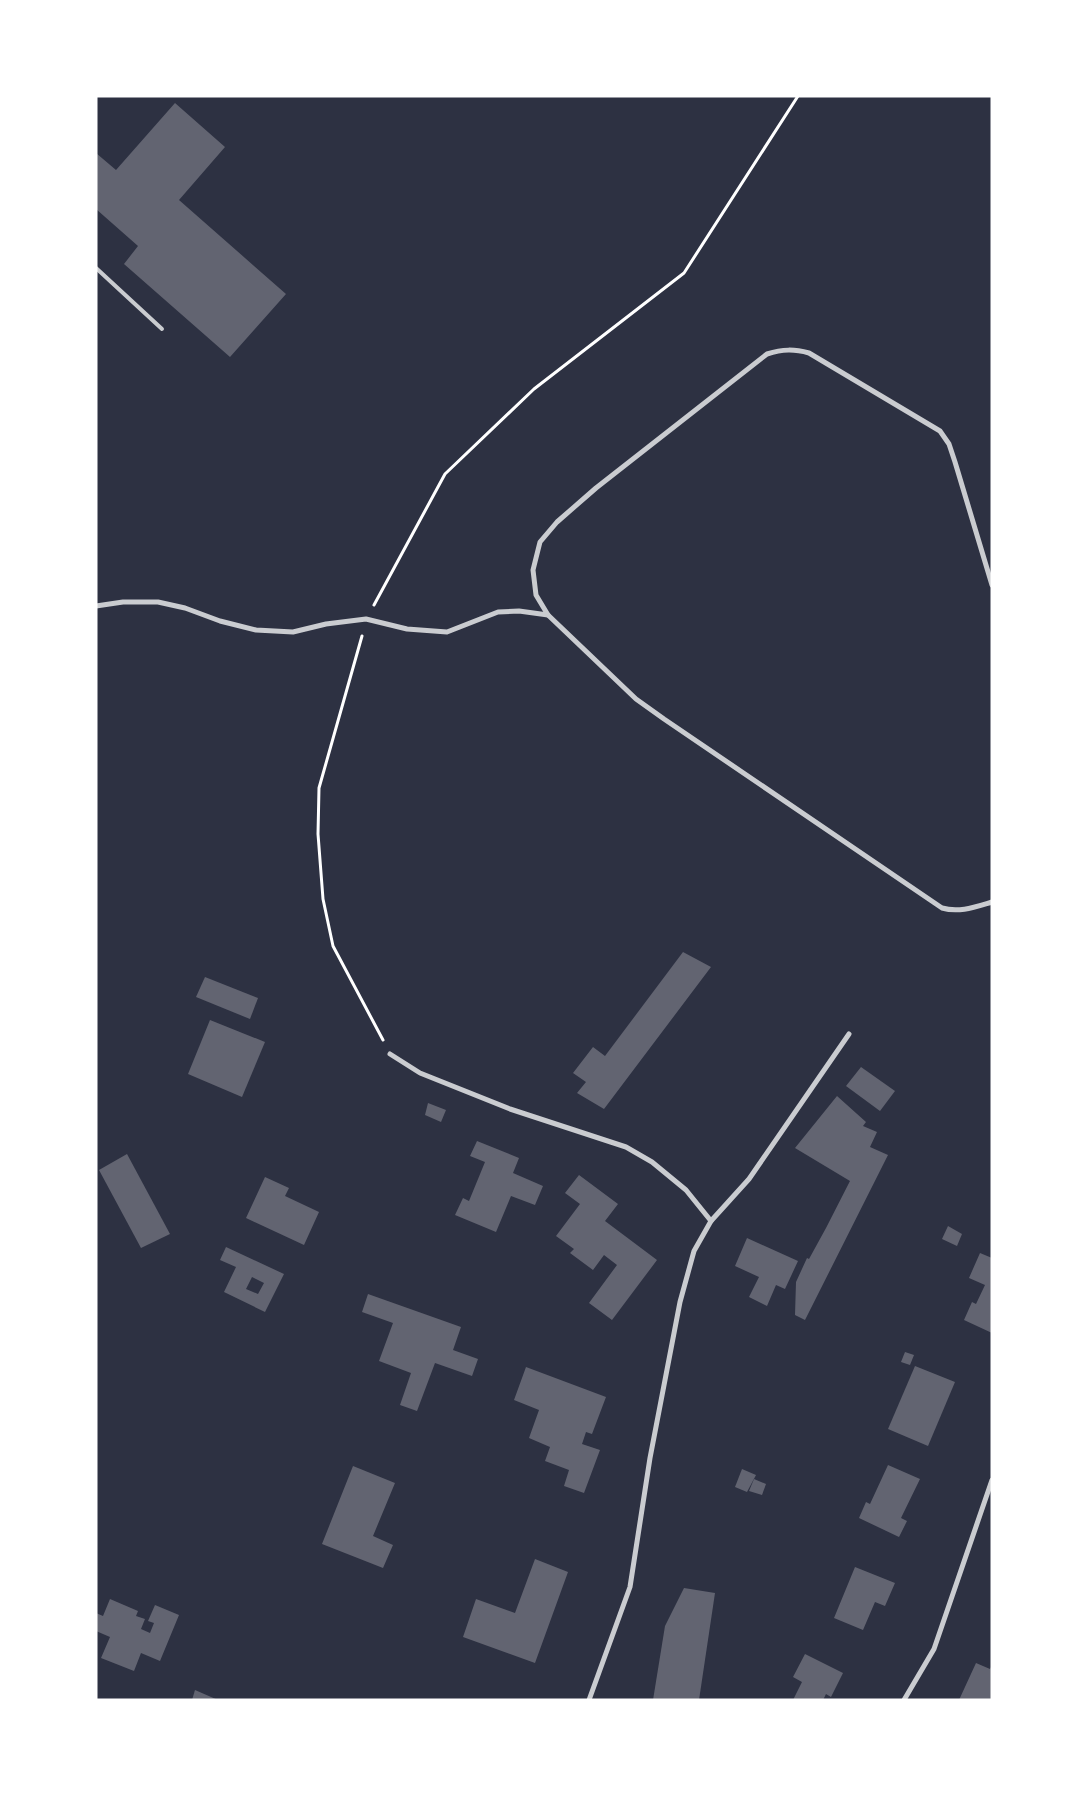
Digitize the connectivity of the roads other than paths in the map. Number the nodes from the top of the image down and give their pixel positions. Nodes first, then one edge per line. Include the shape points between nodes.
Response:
1 (96, 268) edge
2 (162, 328) dead end
3 (992, 585) edge
4 (96, 606) edge
5 (548, 615) junction
6 (992, 902) edge
7 (849, 1034) dead end
8 (390, 1054) road end
9 (711, 1220) junction
10 (992, 1480) edge
11 (588, 1700) edge
12 (904, 1700) edge

1 - 2 lane
3 - 5 street via 949,444 940,431 809,353 794,349 767,354 557,522 540,542 533,570 536,594
4 - 5 street via 158,602 256,630 293,632 366,619 407,629 447,632 498,612
5 - 6 street via 636,699 942,908 963,910
7 - 9 street via 749,1179
8 - 9 street via 420,1073 510,1109 626,1147 652,1162 686,1190
9 - 11 street via 694,1251 680,1302 650,1458 630,1587
10 - 12 street via 934,1649

